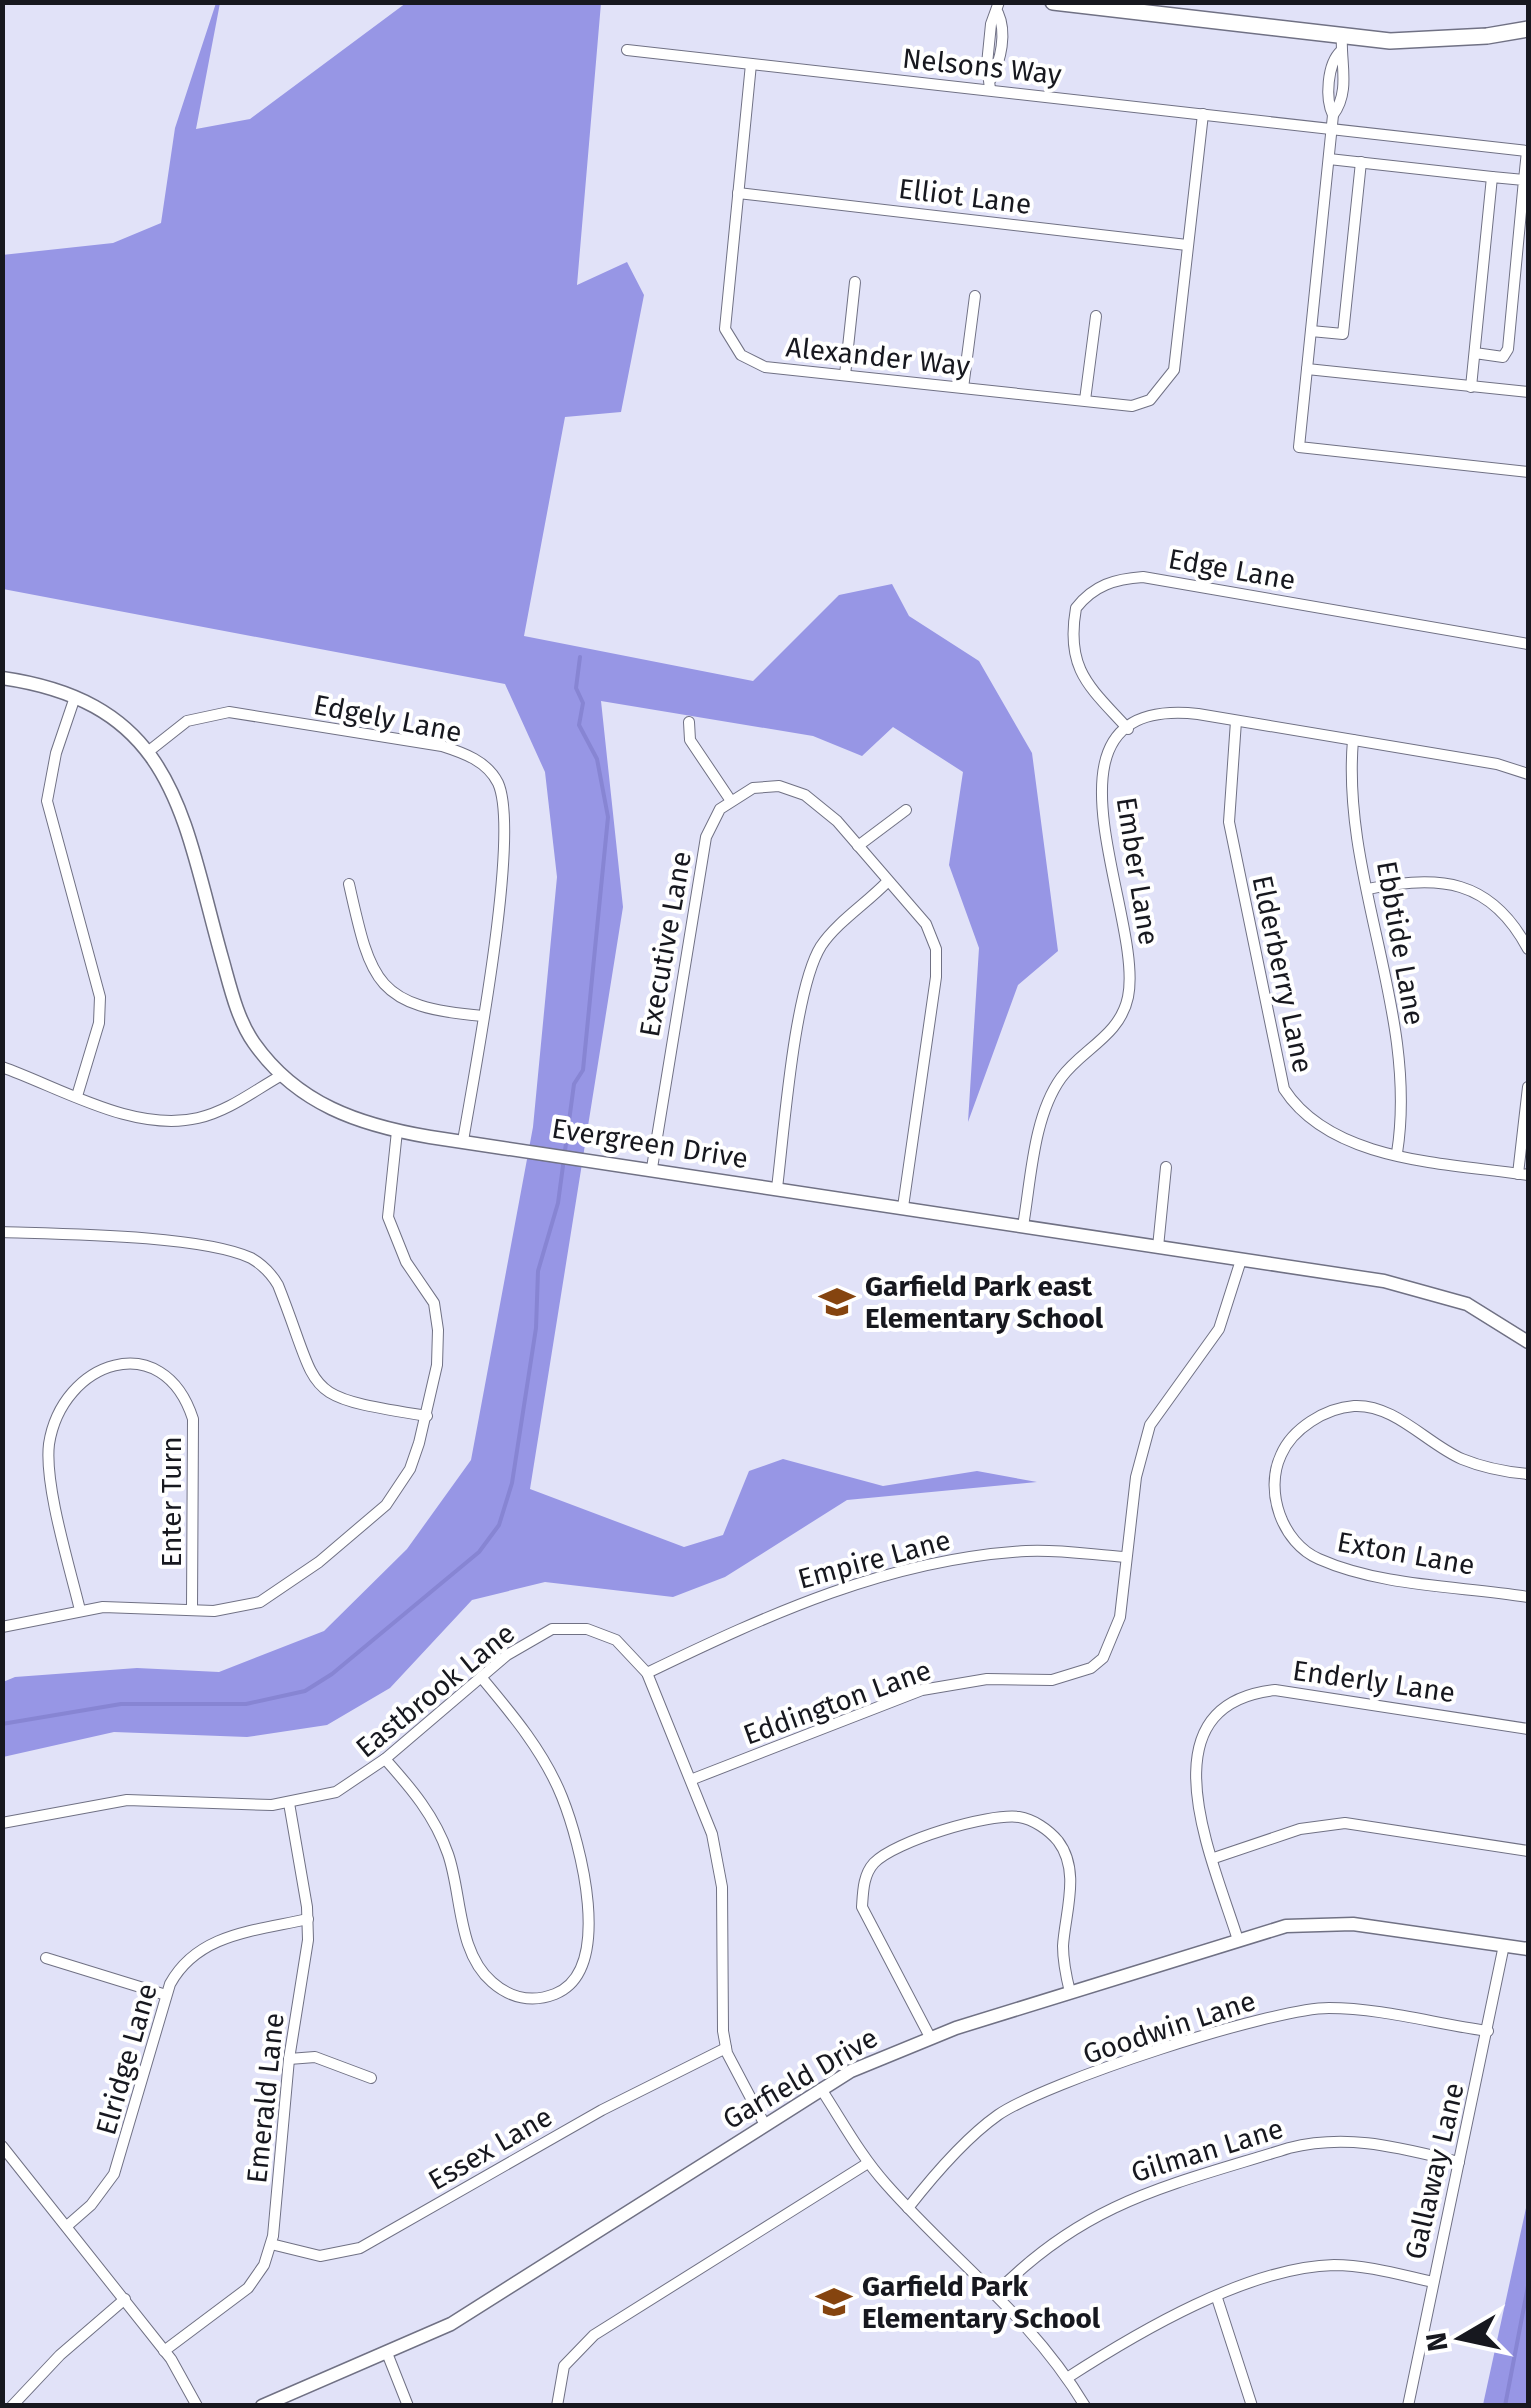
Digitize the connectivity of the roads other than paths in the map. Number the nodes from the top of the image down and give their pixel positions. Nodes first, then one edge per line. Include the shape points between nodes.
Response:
1 (1053, 2) edge
2 (999, 8) edge
3 (1528, 29) edge
4 (1341, 43) junction
5 (627, 50) dead end
6 (751, 64) junction
7 (991, 84) junction
8 (1203, 114) junction
9 (1332, 129) junction
10 (1329, 159) junction
11 (1360, 162) junction
12 (1492, 177) junction
13 (1524, 180) junction
14 (738, 193) junction
15 (1187, 244) junction
16 (855, 282) dead end
17 (975, 296) dead end
18 (1096, 316) dead end
19 (1311, 331) junction
20 (1475, 353) junction
21 (1307, 369) junction
22 (845, 375) junction
23 (1471, 386) junction
24 (964, 388) junction
25 (1528, 392) edge
26 (1085, 400) junction
27 (1528, 472) edge
28 (1528, 644) edge
29 (2, 678) edge
30 (76, 697) junction
31 (1236, 721) junction
32 (689, 722) dead end
33 (1128, 730) junction
34 (1354, 740) junction
35 (149, 751) junction
36 (1528, 774) edge
37 (731, 801) junction
38 (906, 810) dead end
39 (858, 846) junction
40 (887, 882) junction
41 (349, 884) dead end
42 (1368, 889) junction
43 (1528, 950) edge
44 (482, 1016) junction
45 (2, 1067) edge
46 (282, 1076) junction
47 (1528, 1087) edge
48 (77, 1096) junction
49 (397, 1131) junction
50 (463, 1141) junction
51 (1397, 1153) junction
52 (1166, 1167) dead end
53 (652, 1168) junction
54 (1523, 1174) edge
55 (777, 1188) junction
56 (902, 1207) junction
57 (1023, 1226) junction
58 (2, 1232) edge
59 (1158, 1247) junction
60 (1241, 1260) junction
61 (1528, 1342) edge
62 (427, 1416) junction
63 (1528, 1474) edge
64 (1126, 1556) junction
65 (1528, 1596) edge
66 (192, 1609) junction
67 (80, 1610) junction
68 (2, 1628) edge
69 (647, 1673) junction
70 (481, 1677) junction
71 (1528, 1728) edge
72 (385, 1759) junction
73 (693, 1779) junction
74 (289, 1803) junction
75 (2, 1823) edge
76 (1528, 1851) edge
77 (1214, 1858) junction
78 (308, 1919) junction
79 (1238, 1940) junction
80 (1504, 1946) junction
81 (1528, 1949) edge
82 (46, 1958) dead end
83 (1070, 1992) junction
84 (166, 1996) junction
85 (1488, 2032) junction
86 (930, 2038) junction
87 (726, 2048) junction
88 (289, 2059) junction
89 (371, 2078) dead end
90 (821, 2090) junction
91 (765, 2125) junction
92 (2, 2146) edge
93 (868, 2162) junction
94 (1458, 2162) junction
95 (908, 2208) junction
96 (68, 2226) junction
97 (271, 2244) junction
98 (1433, 2282) junction
99 (997, 2292) junction
100 (1217, 2298) junction
101 (125, 2300) junction
102 (164, 2350) junction
103 (387, 2352) junction
104 (1067, 2378) junction
105 (12, 2406) edge
106 (197, 2406) edge
107 (262, 2406) edge
108 (408, 2406) edge
109 (557, 2406) edge
110 (1085, 2406) edge
111 (1252, 2406) edge
112 (1408, 2406) edge

1 - 4 main road
2 - 7 street via 987,64
3 - 4 main road
4 - 9 street via 1328,104
5 - 6 street, Nelsons Way
6 - 7 street, Nelsons Way
6 - 14 street, Alexander Way
7 - 8 street, Nelsons Way
8 - 9 street, Nelsons Way
8 - 15 street
9 - 10 street
9 - 13 street, Nelsons Way via 1527,151
10 - 11 street
10 - 19 street
11 - 12 street
11 - 19 street via 1343,334
12 - 13 street
12 - 20 street
13 - 20 street via 1508,350 1502,357
14 - 15 street, Elliot Lane
14 - 22 street, Alexander Way via 724,328 740,355 765,367
15 - 26 street, Alexander Way via 1174,370 1150,400 1132,406
16 - 22 street
17 - 24 street
18 - 26 street
19 - 21 street
20 - 23 street
21 - 23 street
21 - 27 street via 1299,447
22 - 24 street, Alexander Way
23 - 25 street
24 - 26 street, Alexander Way
28 - 33 street, Edge Lane via 1143,577 1116,579 1076,608 1072,642 1084,681
29 - 30 street, Evergreen Drive
30 - 35 street, Evergreen Drive via 109,714
30 - 48 street via 48,801 100,996 100,1023
31 - 33 street via 1167,713
31 - 34 street
31 - 51 street, Elderberry Lane via 1228,822 1278,1078 1322,1130
32 - 37 street via 690,740
33 - 57 street, Ember Lane via 1102,768 1102,816 1130,968 1128,1000 1112,1030 1052,1092
34 - 36 street
34 - 42 street, Ebbtide Lane via 1353,792
35 - 44 street, Edgely Lane via 187,721 229,712 426,743 484,765 499,787 505,831
35 - 46 street, Evergreen Drive via 180,807 243,1024
37 - 39 street via 753,788 792,790 827,811
37 - 53 street, Executive Lane via 710,824 702,851
38 - 39 street
39 - 40 street
40 - 55 street via 823,943 812,967
40 - 56 street via 926,924 937,963
41 - 44 street via 370,964 385,988 420,1007
42 - 43 street via 1422,880 1464,886 1502,913
42 - 51 street, Ebbtide Lane via 1400,1059
44 - 50 street, Edgely Lane
45 - 48 street
46 - 48 street via 224,1109 178,1121 137,1117
46 - 49 street, Evergreen Drive via 327,1109
47 - 54 street
49 - 50 street, Evergreen Drive
49 - 62 street via 388,1217 406,1262 434,1303 438,1330
50 - 53 street, Evergreen Drive
51 - 54 street, Elderberry Lane
52 - 59 street
53 - 55 street, Evergreen Drive
55 - 56 street, Evergreen Drive
56 - 57 street, Evergreen Drive
57 - 59 street, Evergreen Drive
58 - 62 street via 170,1243 248,1257 278,1285 314,1382 363,1406
59 - 60 street, Evergreen Drive
60 - 61 street, Evergreen Drive via 1428,1290 1486,1312
60 - 64 street, Eddington Lane via 1219,1329 1150,1426
62 - 66 street via 410,1469 361,1528 260,1602 229,1611
63 - 65 street, Exton Lane via 1460,1458 1388,1414 1354,1406 1305,1426 1285,1446 1275,1484 1289,1534 1319,1559
64 - 69 street, Empire Lane via 1030,1551 906,1570 782,1607
64 - 73 street, Eddington Lane via 1114,1639 1091,1668 1052,1680 987,1679 922,1690
66 - 67 street
66 - 67 street, Enter Turn via 193,1418 168,1379 128,1363 100,1368 76,1386 51,1435 50,1471
67 - 68 street
69 - 70 street, Eastbrook Lane via 616,1640 570,1627 522,1646
69 - 73 street, Eastbrook Lane
70 - 72 street, Eastbrook Lane
70 - 72 street via 532,1741 562,1796 590,1936 586,1962 572,1983 527,1999 484,1974 468,1940 443,1842 418,1796
71 - 77 street, Enderly Lane via 1302,1692 1251,1694 1216,1716 1195,1752 1193,1782
72 - 74 street, Eastbrook Lane via 348,1788
73 - 87 street, Eastbrook Lane via 721,1868
74 - 75 street, Eastbrook Lane via 127,1800
74 - 78 street, Emerald Lane
76 - 77 street via 1345,1823
77 - 79 street, Enderly Lane
78 - 84 street, Elridge Lane via 209,1942 185,1960
78 - 88 street, Emerald Lane
79 - 80 street, Garfield Drive via 1320,1923
79 - 83 street, Garfield Drive
80 - 81 street, Garfield Drive
80 - 85 street, Gallaway Lane
82 - 84 street
83 - 86 street, Garfield Drive
83 - 86 street via 1063,1965 1069,1864 1059,1842 1021,1818 997,1817 924,1838 872,1865 862,1907
84 - 96 street, Elridge Lane via 114,2174
85 - 94 street, Gallaway Lane
85 - 95 street, Goodwin Lane via 1326,2008 1222,2032 1010,2108 978,2131
86 - 90 street, Garfield Drive via 870,2060
87 - 91 street, Eastbrook Lane
87 - 97 street, Essex Lane via 602,2110 360,2248 320,2256
88 - 89 street via 314,2057
88 - 97 street, Emerald Lane
90 - 91 street, Garfield Drive
90 - 93 street
91 - 103 street, Garfield Drive via 510,2291
92 - 96 street
93 - 95 street
93 - 109 street via 594,2335 564,2366
94 - 98 street, Gallaway Lane
94 - 99 street, Gilman Lane via 1369,2141 1289,2148 1125,2199 1043,2249
95 - 99 street
96 - 101 street
97 - 102 street, Emerald Lane via 248,2288
98 - 100 street via 1328,2266
98 - 112 street, Gallaway Lane
99 - 104 street
100 - 104 street via 1162,2320
100 - 111 street
101 - 102 street
101 - 105 street
102 - 106 street
103 - 107 street, Garfield Drive
103 - 108 street
104 - 110 street

